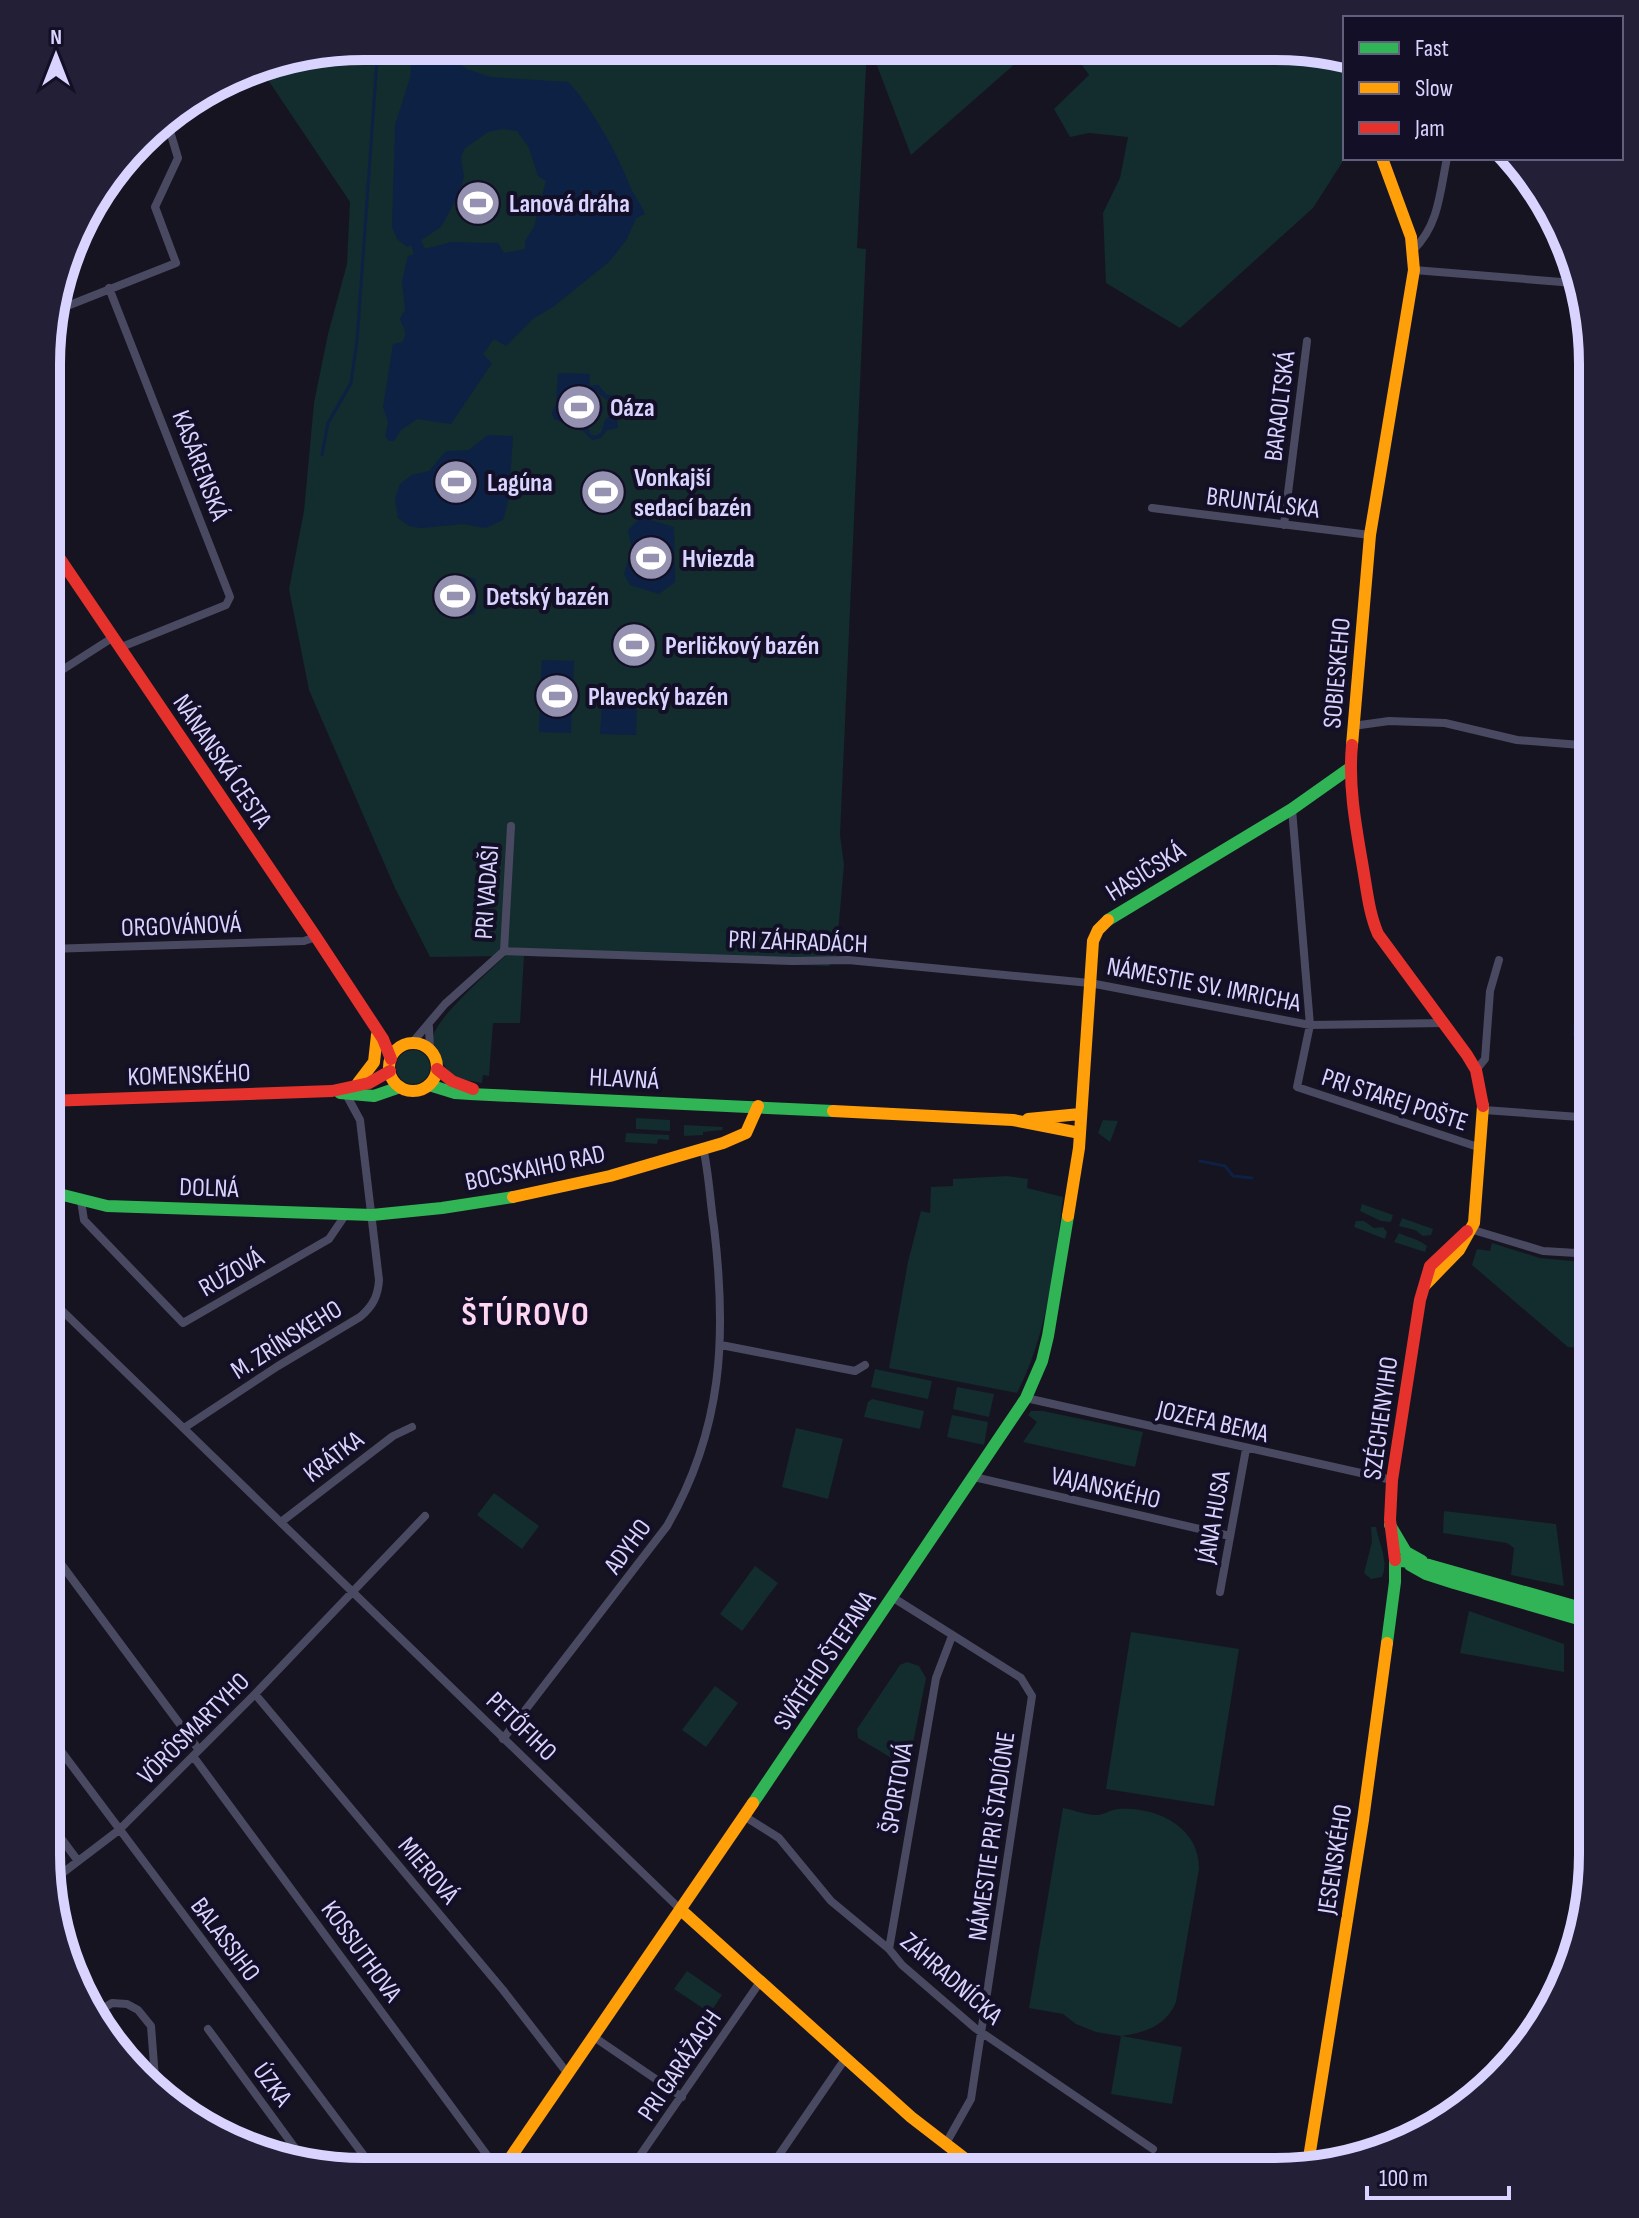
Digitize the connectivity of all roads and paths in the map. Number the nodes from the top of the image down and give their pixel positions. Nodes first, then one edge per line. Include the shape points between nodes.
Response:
1 (170, 130) edge
2 (1383, 160) edge
3 (1447, 160) edge
4 (1414, 249) junction
5 (1414, 270) junction
6 (1568, 283) edge
7 (109, 288) junction
8 (66, 306) edge
9 (1307, 341) dead end
10 (1152, 508) dead end
11 (1284, 525) junction
12 (1370, 535) junction
13 (60, 559) edge
14 (115, 643) junction
15 (60, 673) edge
16 (1353, 726) junction
17 (1579, 745) edge
18 (1350, 768) junction
19 (1292, 809) junction
20 (511, 826) dead end
21 (316, 937) junction
22 (60, 949) edge
23 (504, 951) junction
24 (1499, 960) dead end
25 (1090, 983) junction
26 (361, 1006) junction
27 (1444, 1023) junction
28 (1310, 1025) junction
29 (429, 1026) junction
30 (377, 1031) junction
31 (409, 1044) junction
32 (430, 1050) junction
33 (390, 1065) junction
34 (437, 1069) junction
35 (1476, 1070) junction
36 (429, 1085) junction
37 (400, 1087) junction
38 (351, 1091) junction
39 (488, 1093) junction
40 (374, 1096) junction
41 (60, 1101) edge
42 (758, 1106) junction
43 (1484, 1110) junction
44 (1080, 1114) junction
45 (1579, 1117) edge
46 (360, 1120) junction
47 (1013, 1120) junction
48 (1080, 1133) junction
49 (703, 1147) junction
50 (1481, 1148) junction
51 (60, 1195) edge
52 (81, 1201) junction
53 (346, 1214) junction
54 (372, 1215) junction
55 (1470, 1229) junction
56 (1579, 1253) edge
57 (1425, 1285) joint
58 (60, 1309) edge
59 (721, 1345) junction
60 (865, 1365) dead end
61 (1026, 1398) junction
62 (412, 1427) dead end
63 (184, 1428) junction
64 (1246, 1449) junction
65 (974, 1477) junction
66 (1392, 1480) junction
67 (425, 1516) dead end
68 (281, 1522) junction
69 (1390, 1525) junction
70 (1230, 1536) junction
71 (1401, 1561) junction
72 (60, 1563) edge
73 (1428, 1570) junction
74 (351, 1592) junction
75 (1220, 1592) dead end
76 (1393, 1594) junction
77 (892, 1597) junction
78 (1579, 1608) edge
79 (1579, 1619) edge
80 (952, 1636) junction
81 (255, 1694) junction
82 (503, 1739) junction
83 (60, 1750) edge
84 (196, 1753) junction
85 (744, 1816) junction
86 (119, 1830) junction
87 (60, 1837) edge
88 (78, 1861) junction
89 (61, 1874) edge
90 (681, 1910) junction
91 (889, 1949) junction
92 (760, 1982) junction
93 (103, 2009) edge
94 (208, 2029) dead end
95 (982, 2034) junction
96 (594, 2037) junction
97 (845, 2059) junction
98 (568, 2074) junction
99 (155, 2075) edge
100 (682, 2097) junction
101 (944, 2145) junction
102 (1153, 2149) dead end
103 (297, 2150) edge
104 (1309, 2156) edge
105 (366, 2158) edge
106 (491, 2158) edge
107 (508, 2158) edge
108 (639, 2158) edge
109 (777, 2158) edge
110 (962, 2158) edge

1 - 7 street via 178,158 155,207 176,263
2 - 4 street, SOBIESKEHO
3 - 4 street via 1432,224
4 - 5 street, SOBIESKEHO
5 - 6 street
5 - 12 street, SOBIESKEHO
7 - 8 street
7 - 14 street, KASÁRENSKÁ via 230,597 226,605
9 - 11 street, BARAOLTSKÁ
10 - 11 street, BRUNTÁLSKA
11 - 12 street, BRUNTÁLSKA
12 - 16 street, SOBIESKEHO
13 - 14 street, NÁNANSKÁ CESTA
14 - 15 street
14 - 21 street, NÁNANSKÁ CESTA
16 - 17 street via 1445,723 1517,740
16 - 18 street, SOBIESKEHO
18 - 19 street, HASIČSKÁ
18 - 27 street, SOBIESKEHO via 1371,917 1392,956
19 - 25 street, HASIČSKÁ via 1107,920 1093,941
19 - 28 street, NÁMESTIE SV. IMRICHA
20 - 23 street, PRI VADAŠI
21 - 22 street, ORGOVÁNOVÁ
21 - 26 street, NÁNANSKÁ CESTA
23 - 25 street, PRI ZÁHRADÁCH via 848,960
23 - 29 street, PRI VADAŠI via 445,1004
24 - 35 street, SOBIESKEHO via 1490,991 1485,1059
25 - 28 street, NÁMESTIE SV. IMRICHA
25 - 44 street, HASIČSKÁ
26 - 30 street, NÁNANSKÁ CESTA
26 - 31 street
27 - 28 street, NÁMESTIE SV. IMRICHA
27 - 35 street, SOBIESKEHO
28 - 50 street, PRI STAREJ POŠTE via 1297,1087
29 - 31 street, PRI VADAŠI
29 - 32 street
30 - 33 street, NÁNANSKÁ CESTA
30 - 38 street via 377,1058
31 - 32 street
31 - 33 street via 396,1050
32 - 34 street
33 - 37 street
33 - 38 street via 379,1079
34 - 36 street
34 - 39 street, HLAVNÁ via 452,1081
35 - 43 street, SOBIESKEHO
36 - 37 street via 415,1091
36 - 39 street, HLAVNÁ via 455,1093
37 - 40 street
38 - 40 street
38 - 41 street, KOMENSKÉHO
38 - 46 street
39 - 42 street, HLAVNÁ
40 - 46 street via 364,1104
42 - 47 street, HLAVNÁ
42 - 49 street via 746,1133
43 - 45 street
43 - 50 street, SOBIESKEHO
44 - 47 street, HLAVNÁ
44 - 48 street, HASIČSKÁ
46 - 54 street, M. ZRÍNSKEHO
47 - 48 street, HLAVNÁ
48 - 61 street, SVÄTÉHO ŠTEFANA via 1048,1336
49 - 54 street, BOCSKAIHO RAD via 537,1193
49 - 59 street, ADYHO via 720,1284
50 - 55 street, SOBIESKEHO
51 - 52 street, DOLNÁ
52 - 53 street, DOLNÁ
52 - 53 street, RUŽOVÁ via 84,1220 183,1323 329,1239
53 - 54 street, DOLNÁ
54 - 63 street, M. ZRÍNSKEHO via 379,1280 370,1308
55 - 56 street via 1543,1251
55 - 57 street, SOBIESKEHO via 1459,1250
57 - 66 street, SZÉCHENYIHO
58 - 63 street, PETŐFIHO
59 - 60 street via 855,1371
59 - 82 street, ADYHO via 707,1438 687,1492 635,1571
61 - 64 street, JOZEFA BEMA
61 - 65 street, SVÄTÉHO ŠTEFANA
62 - 68 street, KRÁTKA
63 - 68 street, PETŐFIHO
64 - 66 street, JOZEFA BEMA
64 - 70 street, JÁNA HUSA
65 - 70 street, VAJANSKÉHO
65 - 77 street, SVÄTÉHO ŠTEFANA
66 - 69 street, SZÉCHENYIHO
67 - 74 street, VÖRÖSMARTYHO
68 - 74 street, PETŐFIHO
69 - 71 street, SZÉCHENYIHO
69 - 73 street via 1406,1552
70 - 75 street, JÁNA HUSA
71 - 73 street
71 - 76 street, JESENSKÉHO
72 - 84 street, KOSSUTHOVA
73 - 76 street
73 - 78 street
73 - 79 street
74 - 81 street, VÖRÖSMARTYHO
74 - 82 street, PETŐFIHO
76 - 104 street, JESENSKÉHO
77 - 80 street, NÁMESTIE PRI ŠTADIÓNE
77 - 85 street, SVÄTÉHO ŠTEFANA
80 - 91 street, ŠPORTOVÁ via 936,1678
80 - 95 street, NÁMESTIE PRI ŠTADIÓNE via 1021,1678 1032,1696
81 - 84 street, VÖRÖSMARTYHO
81 - 98 street, MIEROVÁ
82 - 90 street, PETŐFIHO
83 - 86 street, BALASSIHO
84 - 86 street, VÖRÖSMARTYHO
84 - 106 street, KOSSUTHOVA
85 - 90 street, SVÄTÉHO ŠTEFANA
85 - 91 street, ZÁHRADNÍCKA via 779,1838 831,1901
86 - 88 street, VÖRÖSMARTYHO
86 - 105 street, BALASSIHO
87 - 88 street
88 - 89 street, VÖRÖSMARTYHO
90 - 92 street, PETŐFIHO
90 - 96 street, SVÄTÉHO ŠTEFANA
91 - 95 street, ZÁHRADNÍCKA
92 - 97 street, PETŐFIHO
92 - 100 street, PRI GARÁŽACH
93 - 99 street via 127,2004 151,2026
94 - 103 street, ÚZKA
95 - 101 street, NÁMESTIE PRI ŠTADIÓNE via 971,2099
95 - 102 street, ZÁHRADNÍCKA
96 - 98 street, SVÄTÉHO ŠTEFANA
96 - 100 street
97 - 101 street, PETŐFIHO
97 - 109 street
98 - 107 street, SVÄTÉHO ŠTEFANA
100 - 108 street, PRI GARÁŽACH
101 - 110 street, PETŐFIHO

